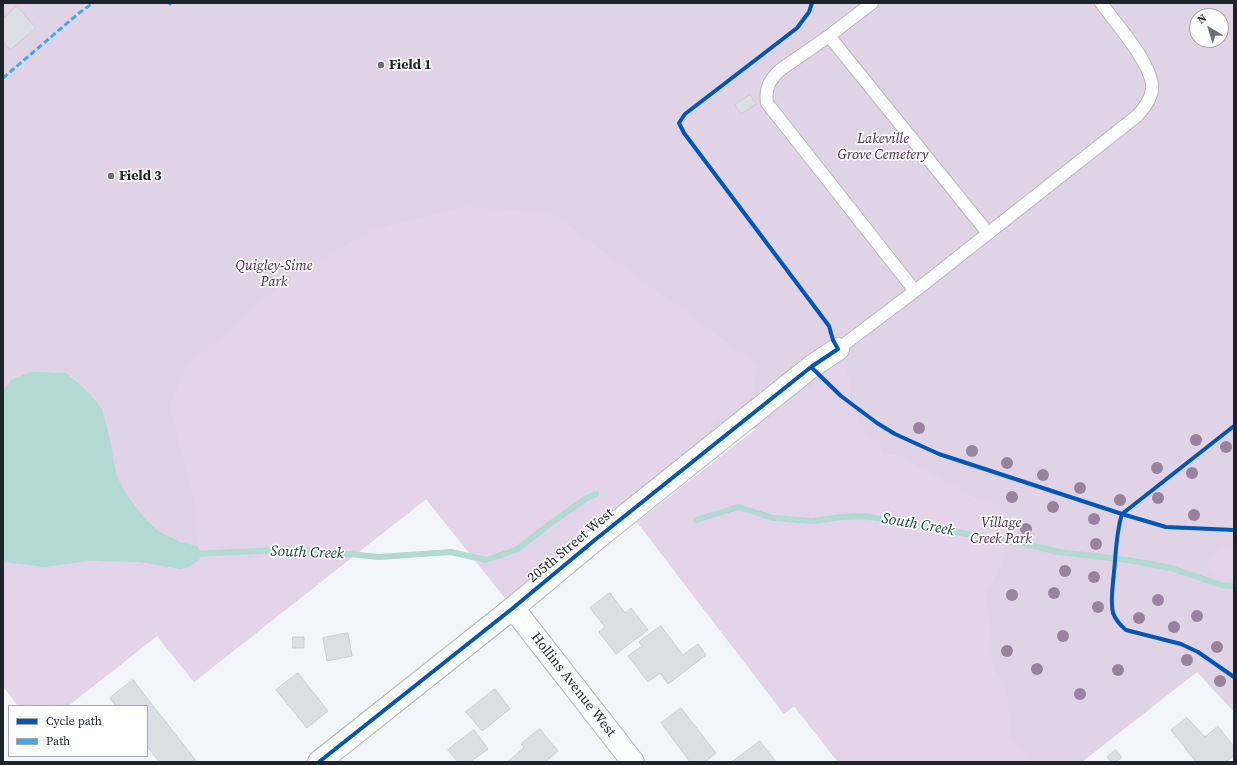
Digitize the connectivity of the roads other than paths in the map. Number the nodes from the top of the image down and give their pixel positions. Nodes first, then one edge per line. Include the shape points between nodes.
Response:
1 (872, 3) edge
2 (1101, 3) edge
3 (829, 36) junction
4 (988, 233) junction
5 (915, 291) junction
6 (838, 348) joint
7 (513, 608) junction
8 (319, 762) edge
9 (633, 762) edge

1 - 3 lane
2 - 4 lane via 1149,73 1152,88 1149,102 1138,116
3 - 4 lane
3 - 5 lane via 773,77 768,85 767,103
4 - 5 lane
5 - 6 lane
6 - 7 street, 205th Street West via 601,535
7 - 8 street, 205th Street West
7 - 9 street, Hollins Avenue West

